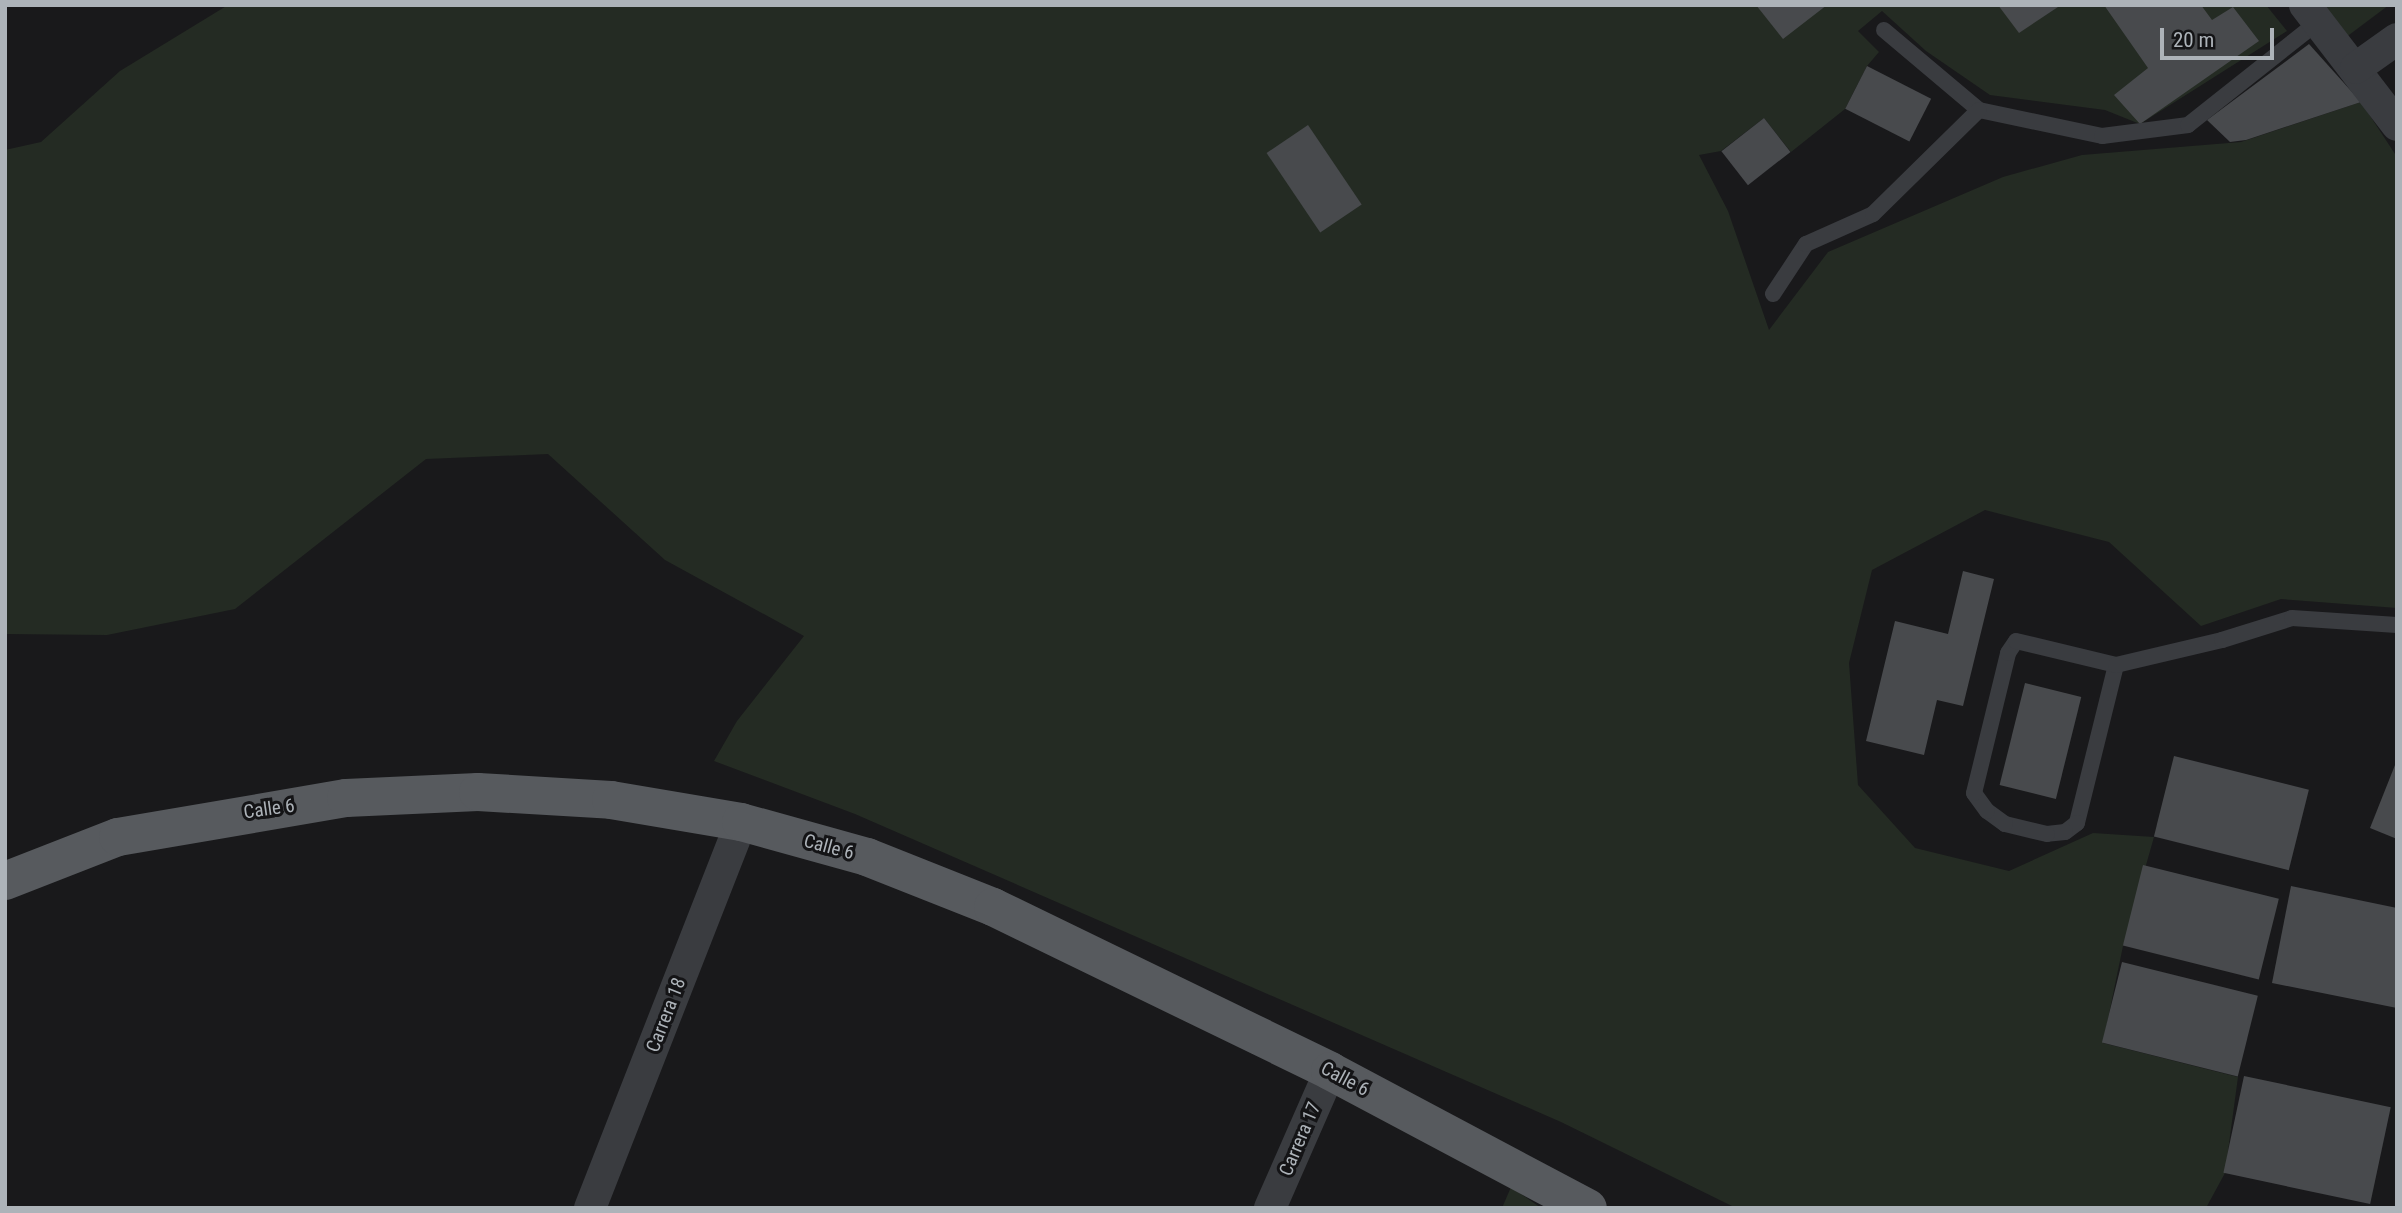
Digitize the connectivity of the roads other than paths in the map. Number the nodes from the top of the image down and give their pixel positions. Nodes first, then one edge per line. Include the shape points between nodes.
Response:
1 (2311, 14) edge
2 (1884, 30) dead end
3 (2397, 39) edge
4 (2356, 68) junction
5 (1979, 110) junction
6 (2392, 119) edge
7 (1773, 294) dead end
8 (2397, 625) edge
9 (2116, 665) junction
10 (741, 822) junction
11 (5, 881) edge
12 (1330, 1071) junction
13 (590, 1208) edge
14 (1270, 1208) edge
15 (1588, 1208) edge

1 - 4 street
1 - 5 lane via 2188,125 2102,136
2 - 5 lane
3 - 4 street
4 - 6 street
5 - 7 lane via 1873,214 1805,244
8 - 9 lane via 2292,618
9 - 9 lane via 2016,641 2008,653 1974,793 1987,811 2005,824 2047,834 2065,832 2077,823
10 - 11 main road, Calle 6 via 597,799 478,792 346,798 118,836
10 - 12 main road, Calle 6 via 867,857 993,907
10 - 13 street, Carrera 18
12 - 14 street, Carrera 17
12 - 15 main road, Calle 6

